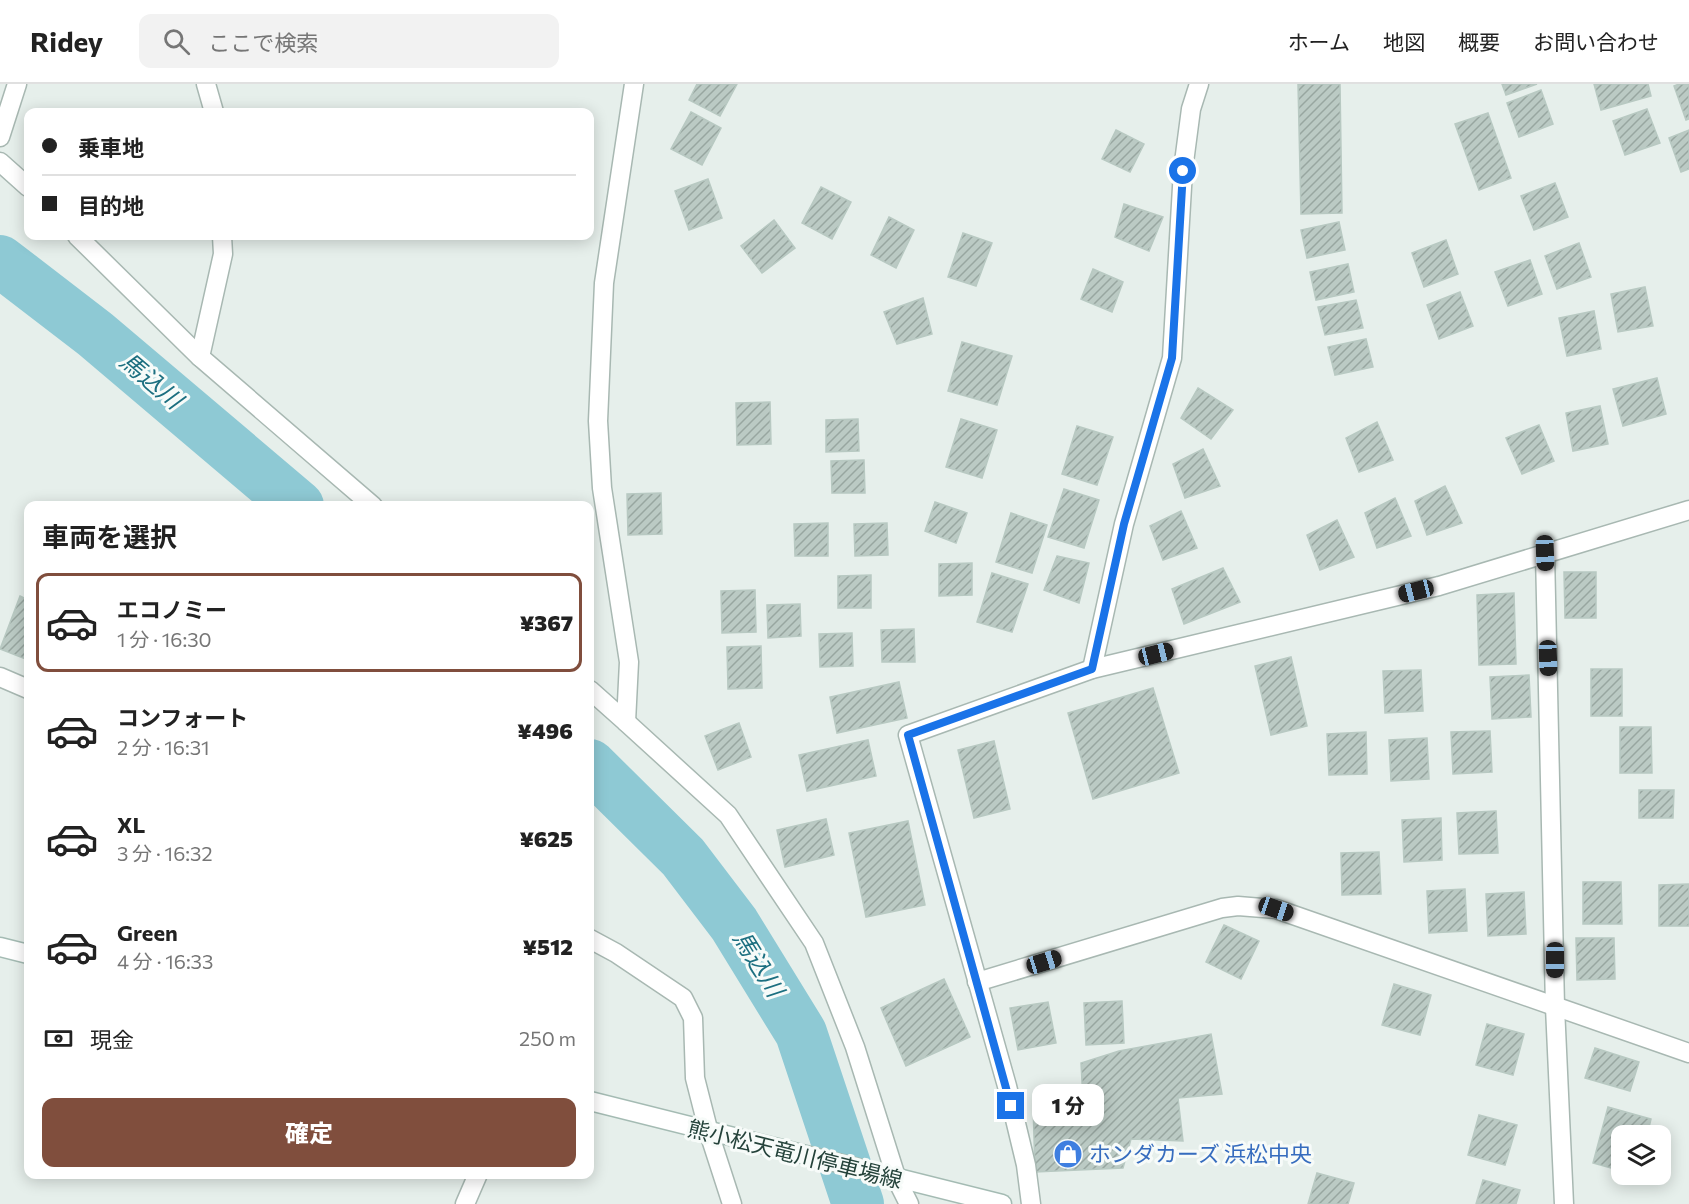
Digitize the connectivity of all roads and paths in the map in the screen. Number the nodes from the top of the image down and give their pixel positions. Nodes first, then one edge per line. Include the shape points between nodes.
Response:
1 (17, 84) edge
2 (206, 84) edge
3 (634, 84) edge
4 (1199, 84) edge
5 (213, 108) edge
6 (0, 137) edge
7 (0, 162) edge
8 (24, 183) edge
9 (81, 240) edge
10 (222, 240) edge
11 (200, 357) junction
12 (367, 501) edge
13 (1689, 510) edge
14 (1545, 553) junction
15 (1092, 669) junction
16 (0, 677) edge
17 (24, 687) edge
18 (594, 694) edge
19 (626, 722) junction
20 (594, 941) edge
21 (0, 946) edge
22 (24, 953) edge
23 (977, 982) junction
24 (1555, 1007) junction
25 (1689, 1053) edge
26 (594, 1102) edge
27 (715, 1135) junction
28 (888, 1177) junction
29 (476, 1179) edge
30 (465, 1204) edge
31 (732, 1204) edge
32 (909, 1204) edge
33 (1002, 1204) edge
34 (1031, 1204) edge
35 (1564, 1204) edge

1 - 6 street
2 - 5 street
3 - 19 street via 604,283 598,421 602,488 628,662
4 - 15 street via 1191,109 1183,171 1172,358 1124,524
7 - 8 street
9 - 11 street
10 - 11 street via 223,254
11 - 12 street
13 - 14 street
14 - 15 street via 1439,586
14 - 24 street
15 - 23 street via 908,735
16 - 17 street
18 - 19 street
19 - 28 street via 728,815 814,943 855,1047
20 - 27 street via 683,998 693,1018 695,1078
21 - 22 street
23 - 24 street via 1238,906 1276,909
23 - 34 street via 1026,1165
24 - 25 street
24 - 35 street
26 - 27 street, 熊小松天竜川停車場線
27 - 28 street, 熊小松天竜川停車場線
27 - 31 street
28 - 32 street
28 - 33 street, 熊小松天竜川停車場線
29 - 30 street

